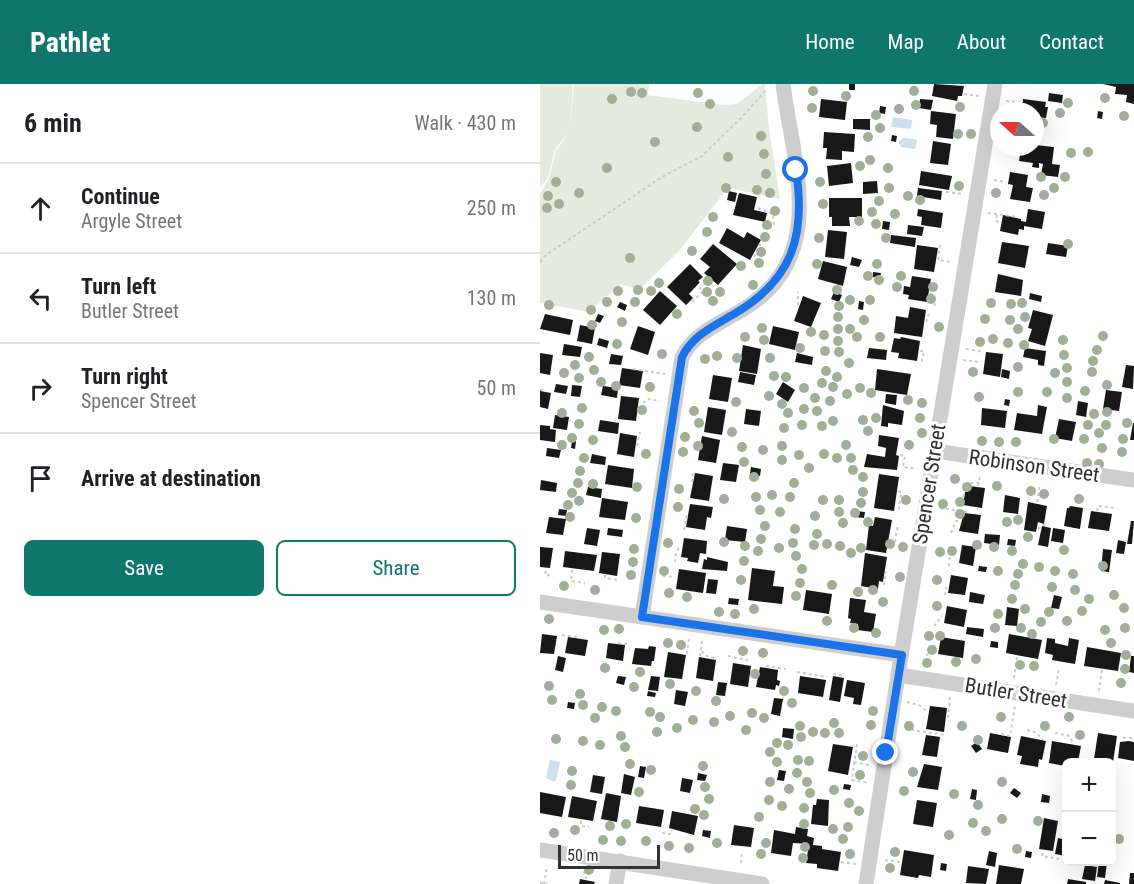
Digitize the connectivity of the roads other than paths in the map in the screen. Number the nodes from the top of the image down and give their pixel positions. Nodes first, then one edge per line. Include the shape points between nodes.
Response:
1 (783, 84) edge
2 (995, 84) edge
3 (935, 451) junction
4 (1134, 480) edge
5 (540, 602) edge
6 (642, 617) junction
7 (902, 655) junction
8 (898, 675) junction
9 (1134, 711) edge
10 (544, 855) edge
11 (620, 861) junction
12 (616, 884) edge
13 (762, 884) edge
14 (866, 884) edge

1 - 6 street via 800,200 795,247 786,266 762,295 692,341 682,357
2 - 3 street, Spencer Street
3 - 4 street, Robinson Street
3 - 7 street, Spencer Street
5 - 6 street
6 - 7 street
7 - 8 street, Spencer Street
8 - 9 street, Butler Street via 1014,697
8 - 14 street, Spencer Street
10 - 11 street
11 - 12 street
11 - 13 street

